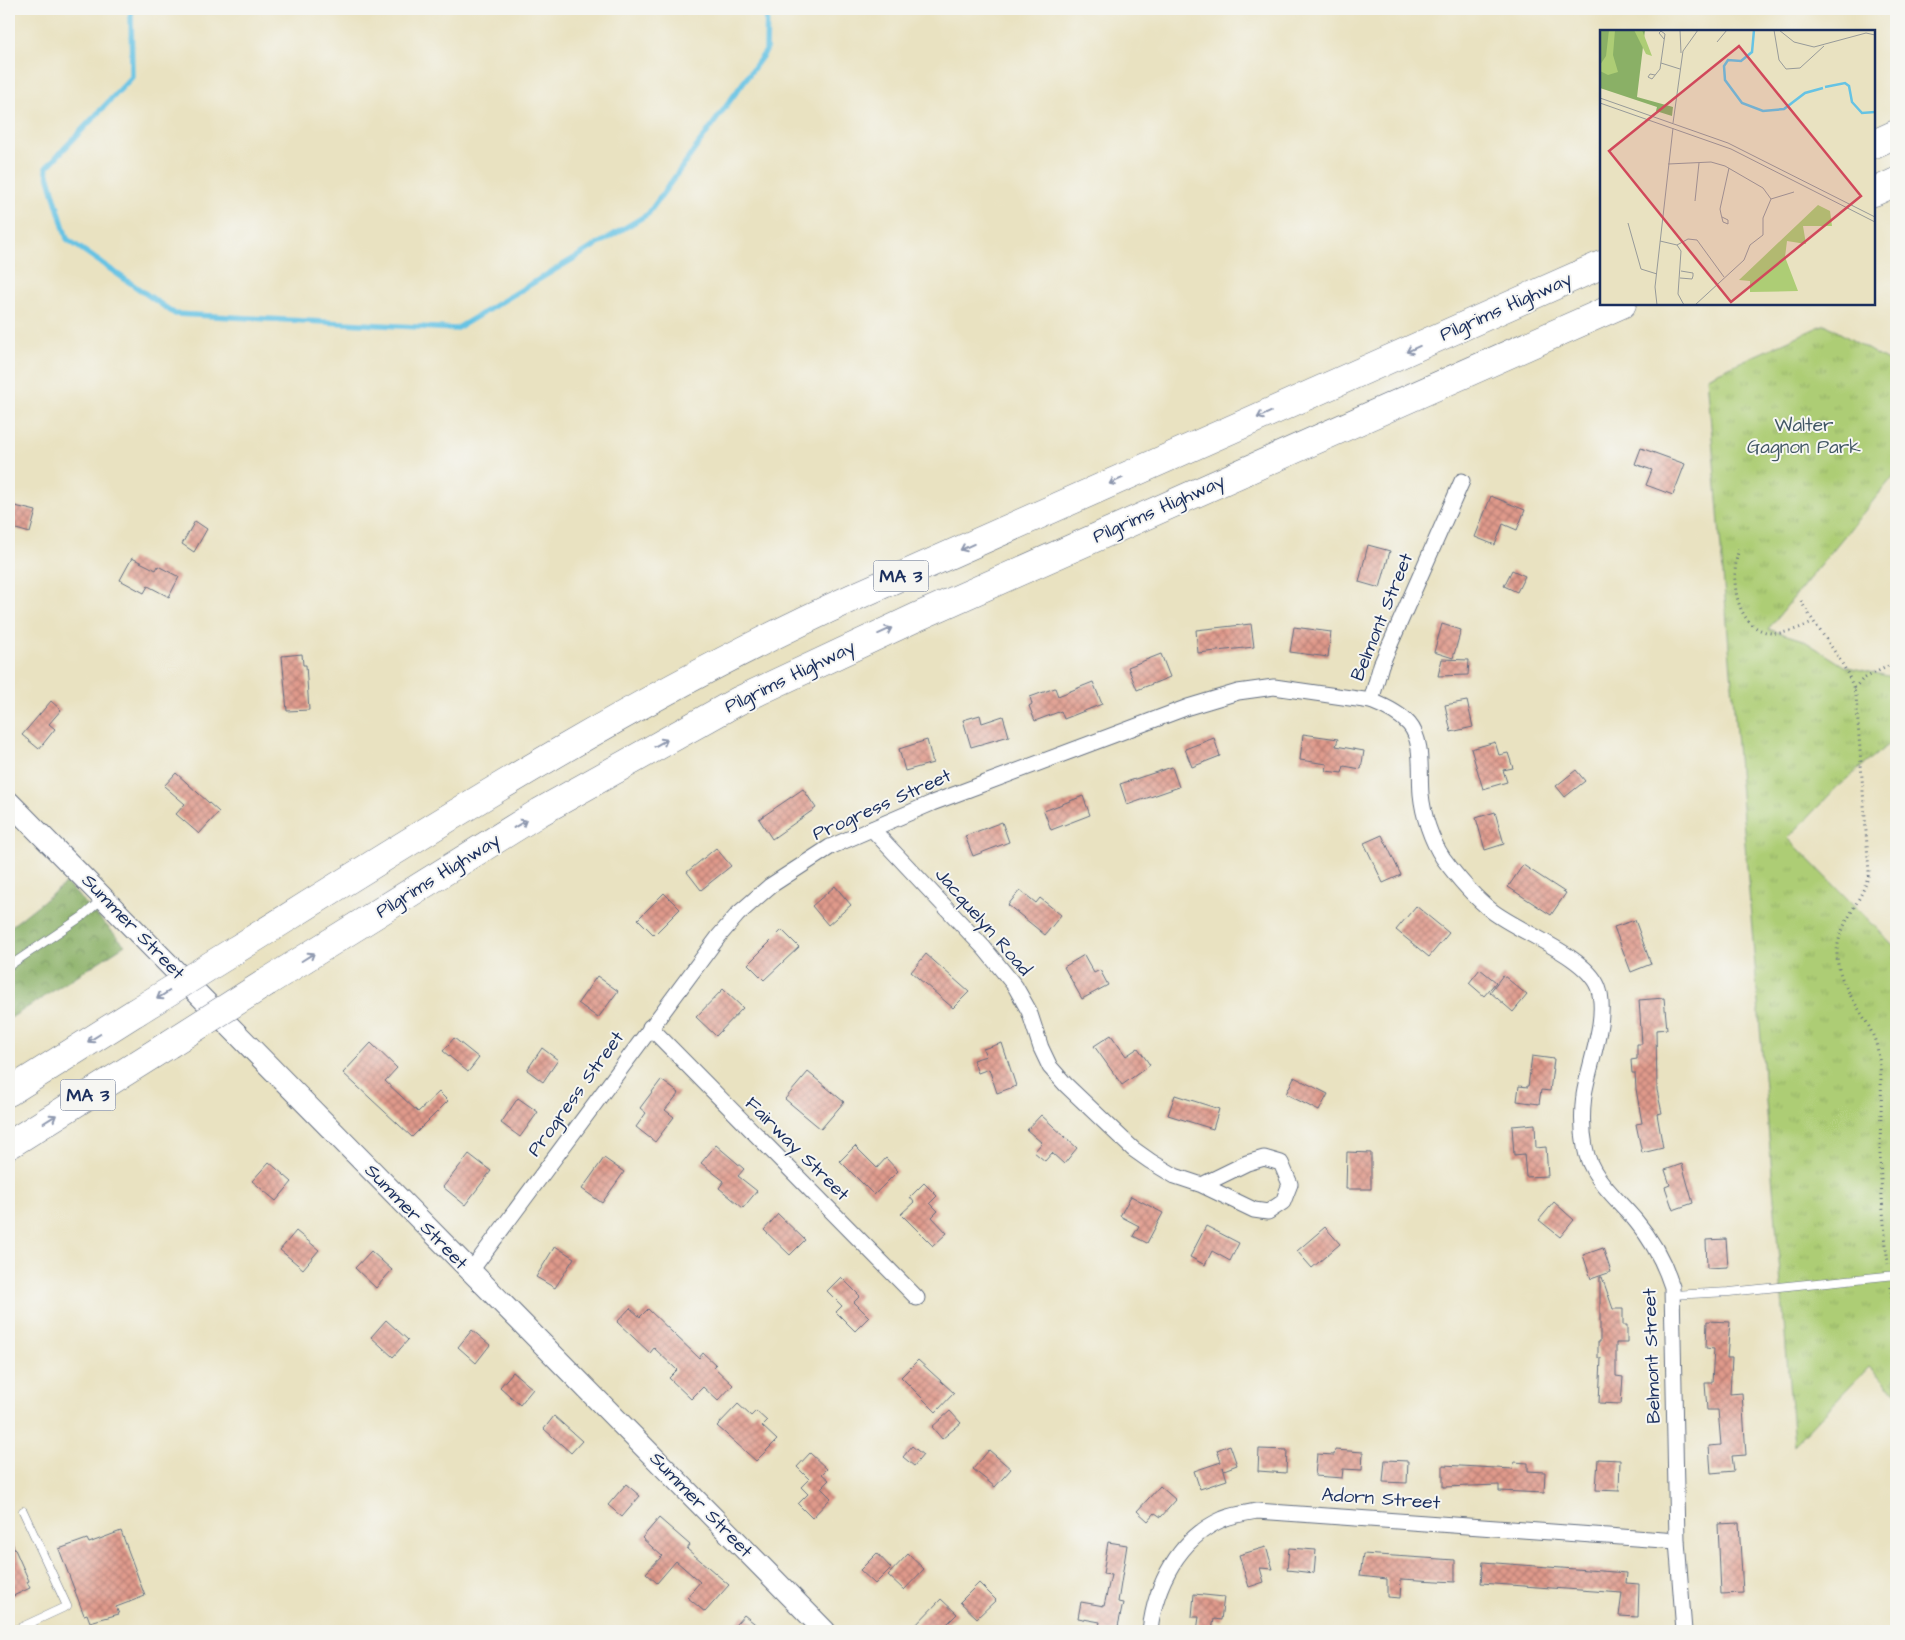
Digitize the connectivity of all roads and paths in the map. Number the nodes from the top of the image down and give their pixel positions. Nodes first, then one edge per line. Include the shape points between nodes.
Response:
1 (1896, 134) edge
2 (1875, 144) edge
3 (1896, 182) edge
4 (1875, 192) edge
5 (1600, 265) edge
6 (1620, 305) edge
7 (1462, 481) dead end
8 (1739, 549) dead end
9 (1801, 601) dead end
10 (1813, 623) junction
11 (1896, 662) edge
12 (1854, 689) junction
13 (1371, 701) junction
14 (9, 802) edge
15 (872, 829) junction
16 (105, 897) junction
17 (9, 966) edge
18 (650, 1027) junction
19 (9, 1092) edge
20 (9, 1145) edge
21 (1202, 1185) junction
22 (470, 1272) junction
23 (1893, 1275) edge
24 (1672, 1295) junction
25 (917, 1298) dead end
26 (1896, 1356) edge
27 (23, 1511) dead end
28 (1677, 1541) junction
29 (30, 1624) junction
30 (13, 1631) edge
31 (34, 1631) edge
32 (825, 1631) edge
33 (1150, 1631) edge
34 (1684, 1631) edge

1 - 2 highway
3 - 4 highway
5 -> 19 highway, Pilgrims Highway / MA 3, bridge via 883,584 732,656 538,762
20 -> 6 highway, Pilgrims Highway / MA 3, bridge via 540,812 746,698 917,617
7 - 13 street, Belmont Street via 1381,665
8 - 10 path via 1734,581 1741,609 1752,624 1773,634
9 - 10 path
10 - 12 path via 1847,670
11 - 12 path via 1863,679
12 - 23 path via 1869,872 1867,884 1844,927 1837,956 1841,978 1878,1051 1883,1217
13 - 15 street, Progress Street via 1274,687 1238,692 1188,707 932,802
13 - 24 street, Belmont Street via 1383,705 1410,726 1418,743 1421,796 1428,827 1442,855 1462,883 1491,910 1521,931 1582,966 1598,987 1602,1006 1584,1096 1585,1149 1596,1174 1654,1244 1666,1267
14 - 16 street, Summer Street
15 - 18 street, Progress Street via 830,847 770,886 738,914
15 - 21 street, Jacquelyn Road via 984,948 1015,986 1030,1011 1040,1048 1055,1073 1133,1149 1175,1176
16 - 17 lane via 83,916
16 - 22 street, Summer Street
18 - 22 street, Progress Street
18 - 25 street, Fairway Street
21 - 21 street, Jacquelyn Road via 1264,1158 1281,1162 1290,1184 1284,1202 1268,1212 1254,1210
22 - 32 street, Summer Street
23 - 24 lane
23 - 26 path
24 - 28 street, Belmont Street
27 - 29 lane via 67,1606
28 - 33 street, Adorn Street via 1257,1511 1224,1518 1196,1533 1171,1564 1160,1587
28 - 34 street, Belmont Street
29 - 30 lane
29 - 31 lane

